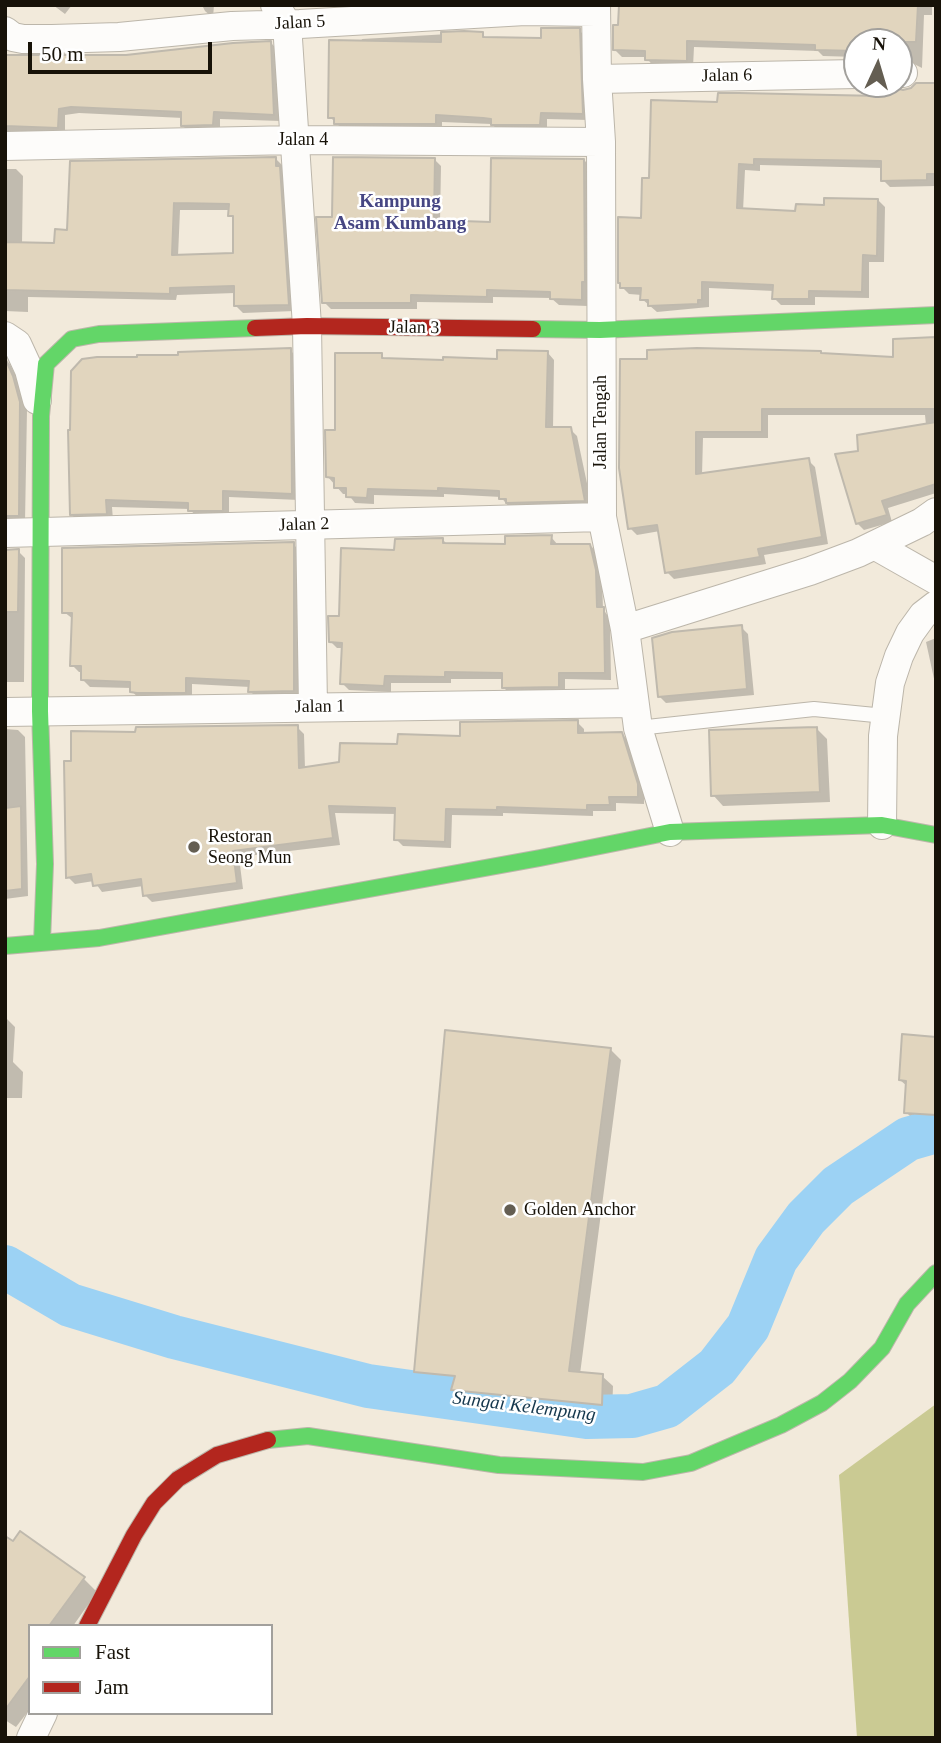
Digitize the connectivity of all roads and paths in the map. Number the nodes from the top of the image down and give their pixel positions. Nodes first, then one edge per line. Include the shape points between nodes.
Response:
1 (596, 9) edge
2 (293, 15) edge
3 (5, 31) edge
4 (843, 74) edge
5 (597, 79) junction
6 (294, 140) junction
7 (601, 142) junction
8 (5, 146) edge
9 (936, 315) edge
10 (307, 326) junction
11 (600, 330) junction
12 (5, 336) edge
13 (41, 416) junction
14 (936, 512) edge
15 (602, 517) junction
16 (309, 525) junction
17 (5, 533) edge
18 (42, 533) junction
19 (876, 546) junction
20 (936, 580) edge
21 (936, 605) edge
22 (625, 629) junction
23 (313, 707) junction
24 (40, 711) junction
25 (5, 712) edge
26 (636, 716) junction
27 (885, 716) junction
28 (882, 825) junction
29 (670, 832) junction
30 (936, 835) edge
31 (42, 942) junction
32 (5, 946) edge
33 (936, 1273) edge
34 (88, 1624) edge
35 (42, 1715) edge
36 (31, 1738) edge

1 - 2 street, Jalan 5
1 - 5 street, Jalan Tengah
2 - 3 street, Jalan 5 via 118,37 23,39
2 - 6 street
4 - 5 street, Jalan 6
5 - 7 street, Jalan Tengah
6 - 7 street, Jalan 4
6 - 8 street, Jalan 4
6 - 10 street
7 - 11 street, Jalan Tengah
9 - 11 street, Jalan 3
10 - 11 street, Jalan 3
10 - 13 street, Jalan 3 via 149,331 72,339 46,364
10 - 16 street
11 - 15 street, Jalan Tengah
12 - 13 street via 17,344 29,370
13 - 18 street, Jalan 3
14 - 19 street
15 - 16 street, Jalan 2
15 - 22 street, Jalan Tengah
16 - 18 street, Jalan 2
16 - 23 street
17 - 18 street, Jalan 2
18 - 24 street, Jalan 3
19 - 20 street
19 - 22 street
21 - 27 street via 923,615 899,656
22 - 26 street, Jalan Tengah
23 - 24 street, Jalan 1
23 - 26 street, Jalan 1
24 - 25 street, Jalan 1
24 - 31 street, Jalan 3 via 45,864
26 - 27 lane via 814,709
26 - 29 street, Jalan Tengah
27 - 28 street
28 - 29 street
28 - 30 street
29 - 31 street via 99,938
31 - 32 street
33 - 34 street via 908,1304 882,1348 822,1403 691,1463 643,1472 499,1465 309,1436 263,1441 217,1455 178,1479 154,1503
35 - 36 street

